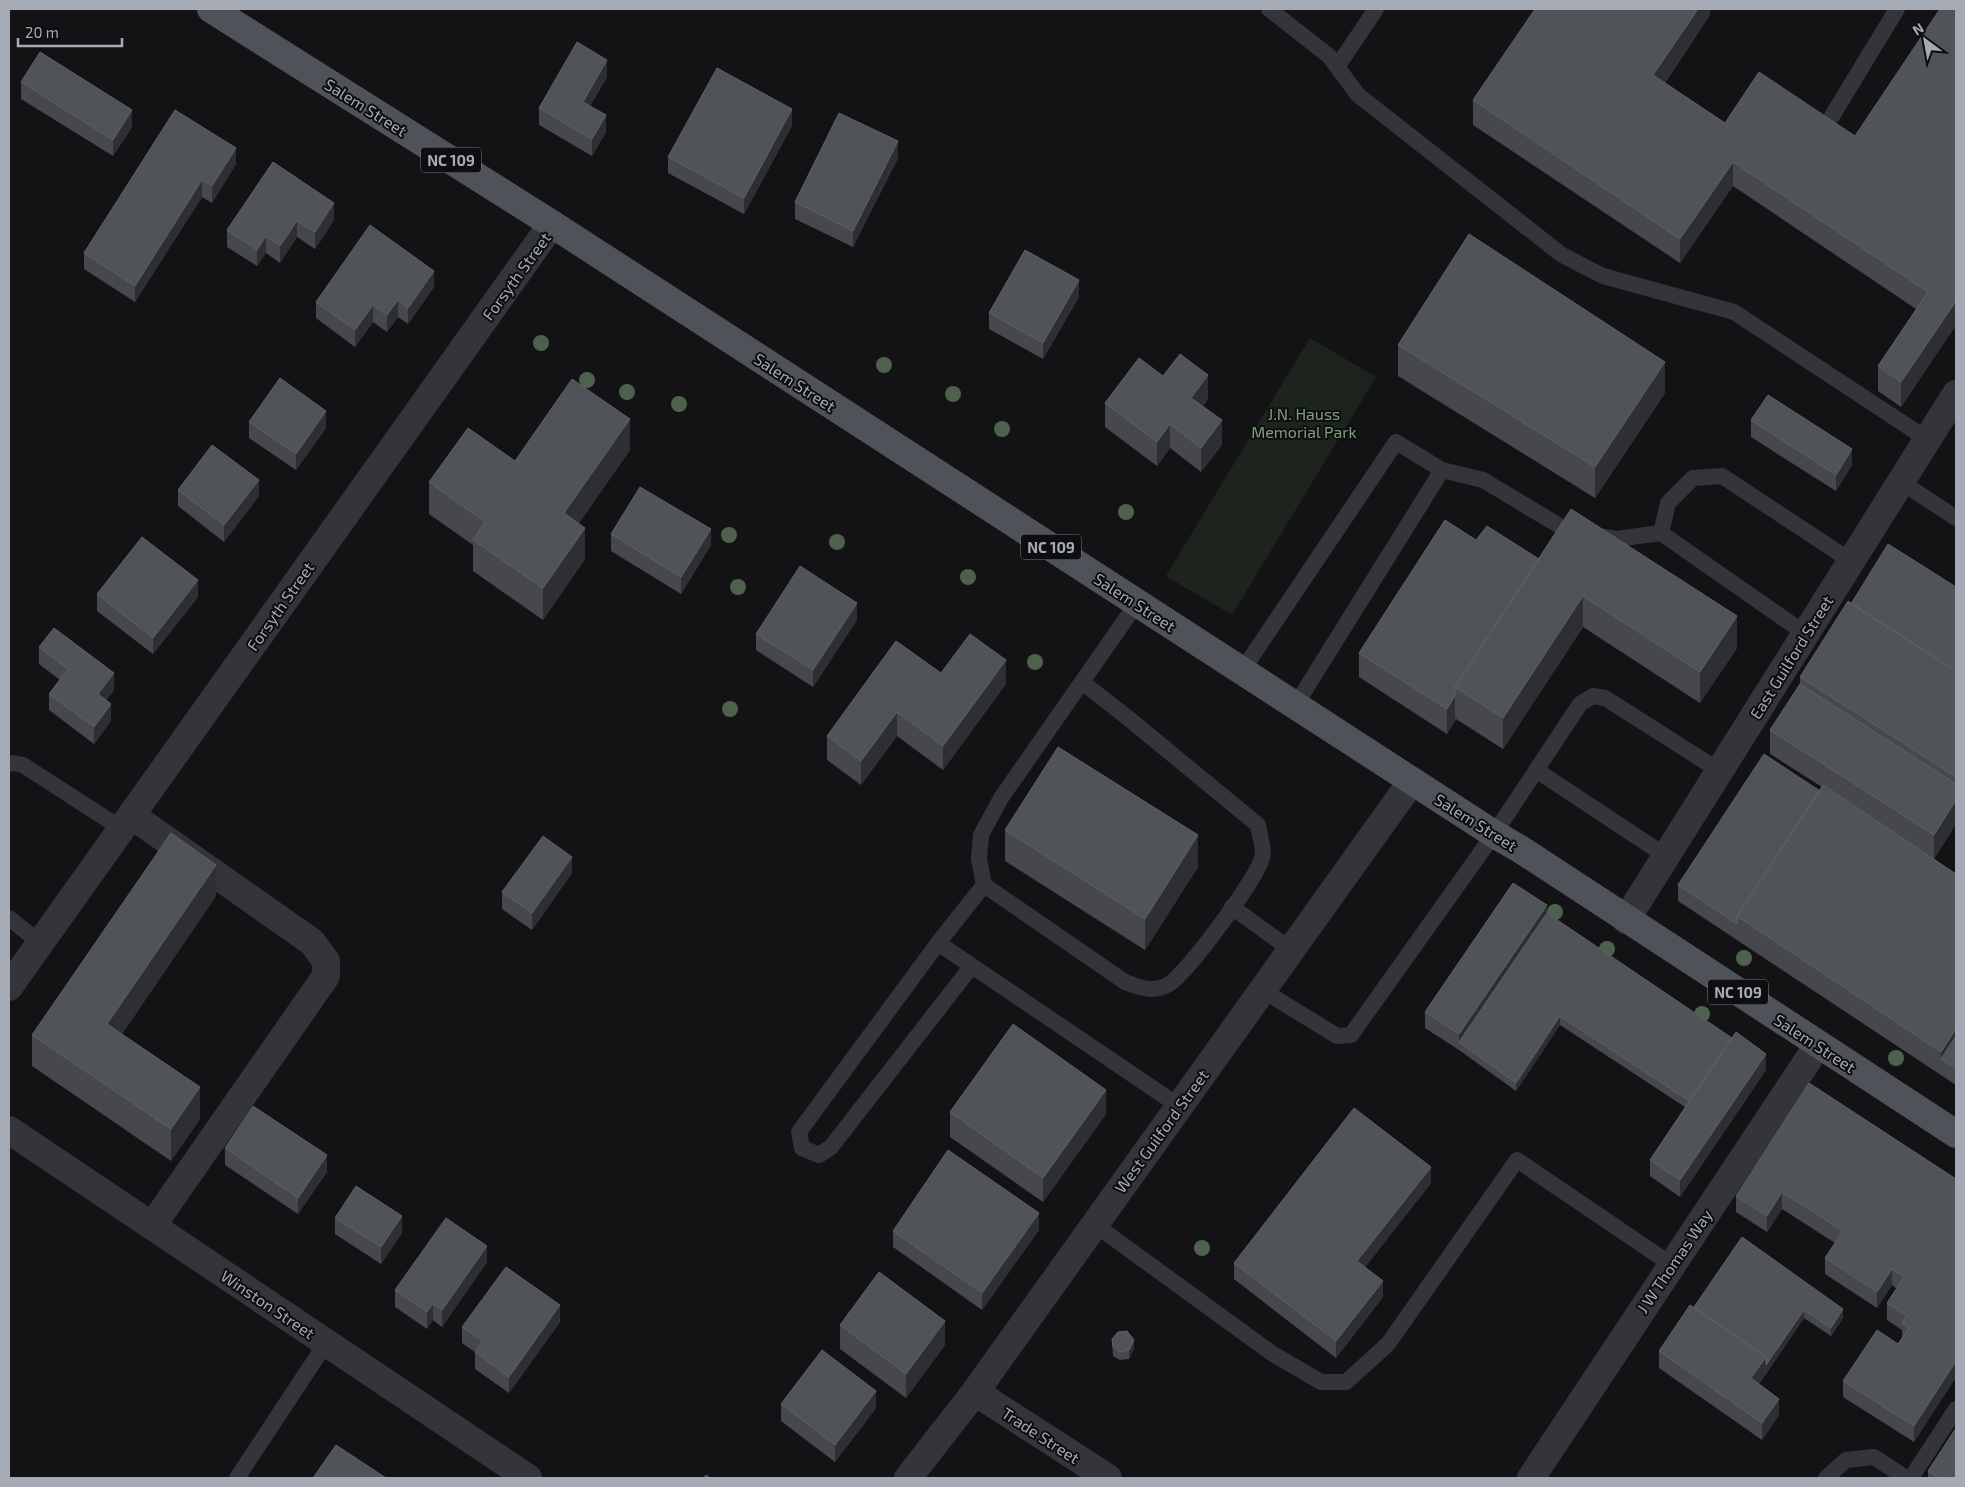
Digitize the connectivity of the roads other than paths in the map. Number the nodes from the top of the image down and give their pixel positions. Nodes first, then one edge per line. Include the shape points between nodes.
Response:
1 (211, 9) edge
2 (1269, 9) edge
3 (1376, 9) edge
4 (1897, 9) edge
5 (1337, 67) junction
6 (1832, 116) dead end
7 (552, 224) junction
8 (1956, 394) edge
9 (1927, 439) junction
10 (1442, 470) junction
11 (1901, 482) junction
12 (1956, 518) edge
13 (1661, 533) junction
14 (1851, 561) junction
15 (1137, 603) junction
16 (1806, 634) junction
17 (1242, 671) junction
18 (1082, 682) junction
19 (1295, 706) junction
20 (9, 764) edge
21 (1536, 770) junction
22 (1720, 771) junction
23 (1412, 781) junction
24 (126, 822) junction
25 (1494, 834) junction
26 (1666, 856) junction
27 (984, 885) junction
28 (1232, 907) junction
29 (9, 918) edge
30 (1626, 920) junction
31 (40, 943) junction
32 (938, 943) junction
33 (1291, 950) junction
34 (971, 967) junction
35 (9, 987) edge
36 (1262, 990) junction
37 (1818, 1044) junction
38 (1180, 1106) junction
39 (9, 1130) edge
40 (1956, 1134) edge
41 (1094, 1224) junction
42 (152, 1226) junction
43 (1672, 1265) junction
44 (326, 1343) junction
45 (975, 1392) junction
46 (1956, 1409) edge
47 (237, 1478) edge
48 (528, 1478) edge
49 (908, 1478) edge
50 (1108, 1478) edge
51 (1530, 1478) edge
52 (1826, 1478) edge
53 (1906, 1478) edge
54 (1911, 1478) edge

1 - 7 main road, Salem Street / NC 109
2 - 5 lane via 1328,56
3 - 5 lane
4 - 6 lane
5 - 9 lane via 1358,96 1562,255 1603,276 1734,312
7 - 15 main road, Salem Street / NC 109
7 - 24 street, Forsyth Street
8 - 9 street, East Guilford Street
9 - 11 street, East Guilford Street
10 - 13 lane via 1483,480 1568,531 1616,539
10 - 17 lane via 1396,442
10 - 19 lane
11 - 12 lane
11 - 14 street, East Guilford Street
13 - 14 lane via 1668,503 1693,478 1722,476
13 - 16 lane
14 - 16 street, East Guilford Street
15 - 17 main road, Salem Street / NC 109
15 - 18 lane
16 - 22 street, East Guilford Street
17 - 19 main road, Salem Street / NC 109
18 - 27 lane via 1001,798 982,835 979,859
18 - 28 lane via 1258,824 1263,856 1252,880
19 - 23 main road, Salem Street / NC 109
20 - 24 lane via 23,765
21 - 22 lane via 1580,704 1593,696 1605,698
21 - 25 lane
21 - 26 lane
22 - 26 street, East Guilford Street
23 - 25 main road, Salem Street / NC 109
23 - 33 street, West Guilford Street
24 - 31 street, Forsyth Street
24 - 42 street via 312,942 326,961 326,976
25 - 30 main road, Salem Street / NC 109
25 - 36 lane via 1352,1035 1337,1036
26 - 30 street, East Guilford Street
27 - 28 lane via 1126,982 1145,990 1168,984 1189,965
27 - 32 lane
28 - 33 lane
29 - 31 lane
30 - 37 main road, Salem Street / NC 109
31 - 35 street, Forsyth Street
32 - 34 lane
32 - 34 lane via 799,1132 802,1148 819,1155 831,1147
33 - 36 street, West Guilford Street
34 - 38 lane
36 - 38 street, West Guilford Street
37 - 40 main road, Salem Street / NC 109
37 - 43 street, J W Thomas Way
38 - 41 street, West Guilford Street
39 - 42 street, Winston Street
41 - 43 lane via 1273,1354 1321,1382 1346,1382 1388,1344 1517,1160
41 - 45 street, West Guilford Street
42 - 44 street, Winston Street
43 - 51 street, J W Thomas Way
44 - 47 lane
44 - 48 street, Winston Street
45 - 49 street, West Guilford Street
45 - 50 street, Trade Street
46 - 54 lane
52 - 53 lane via 1846,1460 1874,1457

